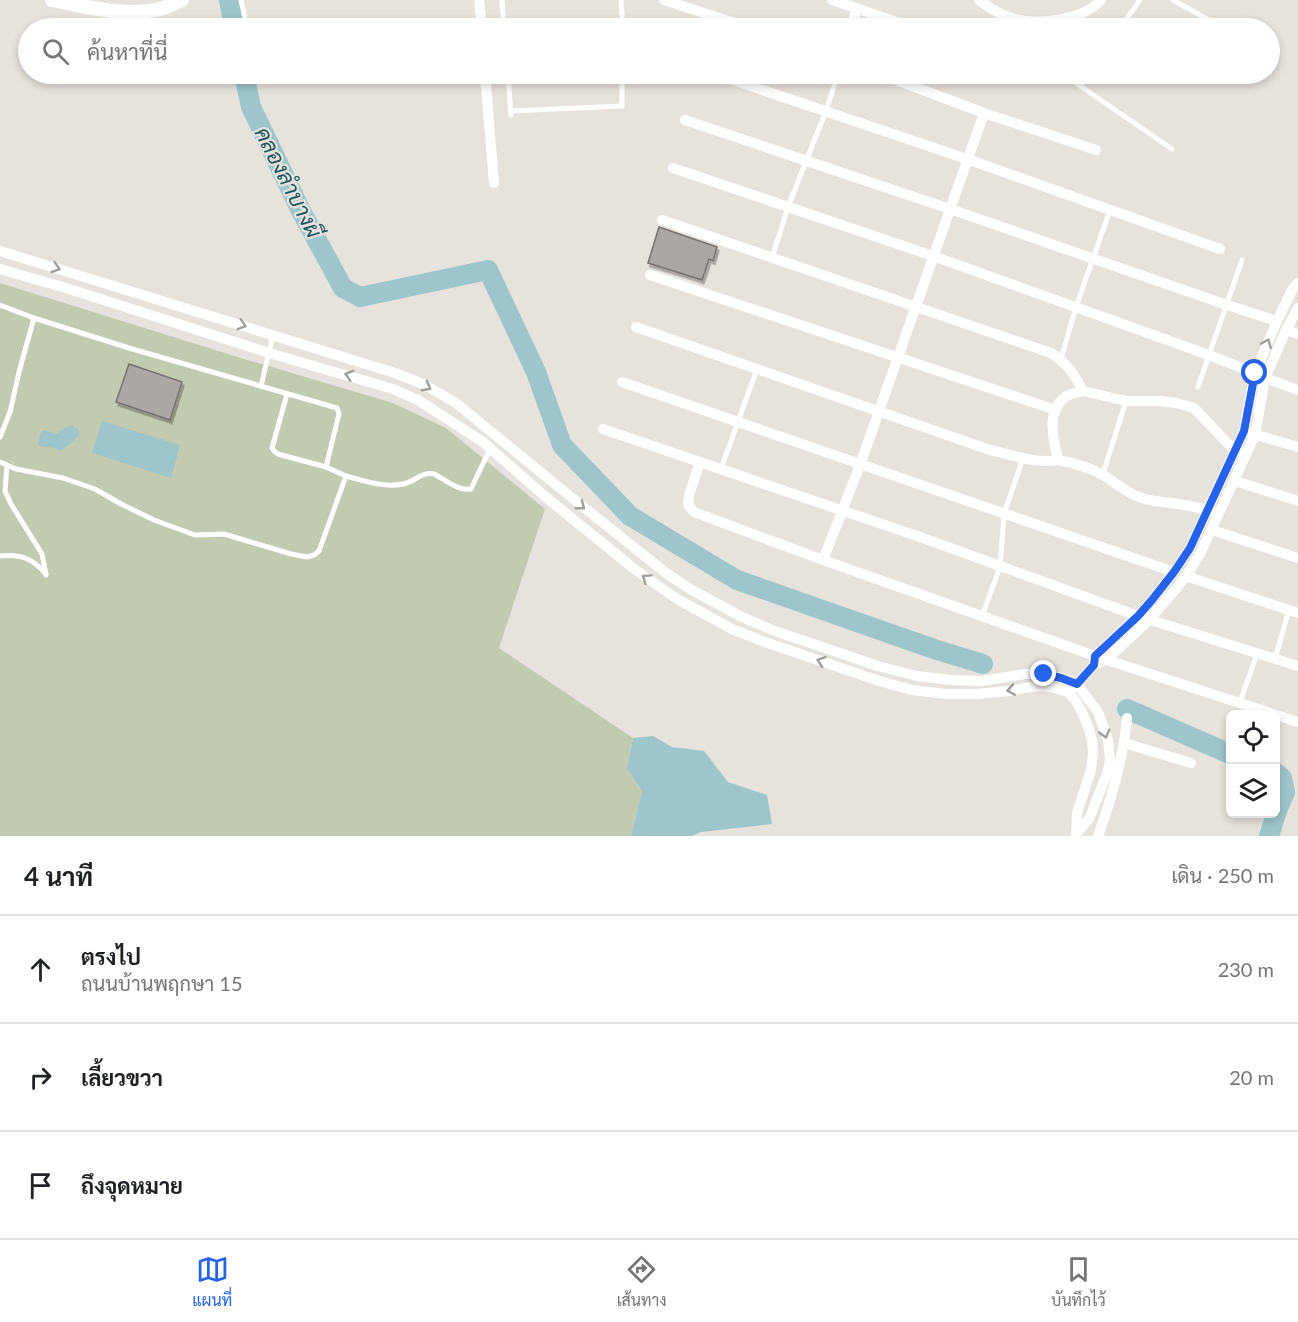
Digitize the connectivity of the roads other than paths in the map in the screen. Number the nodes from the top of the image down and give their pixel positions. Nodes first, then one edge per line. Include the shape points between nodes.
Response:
1 (52, 0) edge
2 (182, 0) edge
3 (240, 0) edge
4 (479, 0) edge
5 (502, 0) edge
6 (621, 0) edge
7 (664, 0) edge
8 (832, 0) edge
9 (979, 0) edge
10 (1101, 0) edge
11 (1140, 0) edge
12 (1173, 0) edge
13 (857, 8) junction
14 (711, 16) joint
15 (244, 18) edge
16 (481, 18) edge
17 (503, 18) edge
18 (622, 18) edge
19 (718, 18) edge
20 (854, 18) edge
21 (886, 18) edge
22 (1012, 18) edge
23 (1067, 18) edge
24 (1127, 18) edge
25 (1205, 18) edge
26 (486, 84) edge
27 (509, 84) edge
28 (622, 84) edge
29 (745, 84) edge
30 (835, 84) edge
31 (907, 84) edge
32 (1077, 84) edge
33 (1080, 86) joint
34 (826, 111) junction
35 (984, 113) junction
36 (685, 120) dead end
37 (1172, 149) dead end
38 (1096, 150) dead end
39 (967, 159) junction
40 (806, 160) junction
41 (673, 168) dead end
42 (494, 183) dead end
43 (788, 207) junction
44 (950, 209) junction
45 (1110, 210) junction
46 (662, 220) dead end
47 (1220, 249) dead end
48 (0, 250) edge
49 (933, 256) junction
50 (772, 258) junction
51 (1092, 258) junction
52 (1242, 260) dead end
53 (0, 269) edge
54 (650, 275) dead end
55 (1298, 283) edge
56 (0, 305) edge
57 (1227, 305) junction
58 (915, 307) junction
59 (1076, 307) junction
60 (1298, 308) edge
61 (34, 318) junction
62 (1276, 321) junction
63 (636, 327) dead end
64 (1286, 330) junction
65 (1298, 334) edge
66 (273, 335) junction
67 (269, 353) junction
68 (1209, 355) junction
69 (897, 358) junction
70 (1060, 359) junction
71 (757, 369) junction
72 (1260, 376) junction
73 (622, 382) dead end
74 (261, 386) junction
75 (1198, 387) dead end
76 (1298, 390) edge
77 (1083, 391) junction
78 (287, 394) junction
79 (1126, 401) junction
80 (1056, 410) junction
81 (879, 411) junction
82 (738, 422) junction
83 (603, 429) dead end
84 (1244, 431) junction
85 (1255, 435) junction
86 (0, 437) edge
87 (1298, 447) edge
88 (490, 449) junction
89 (1235, 451) junction
90 (1246, 455) junction
91 (1023, 458) junction
92 (1058, 460) junction
93 (0, 462) edge
94 (700, 462) junction
95 (7, 465) junction
96 (860, 465) junction
97 (326, 467) junction
98 (721, 469) junction
99 (346, 476) junction
100 (1103, 476) junction
101 (1235, 481) junction
102 (1298, 501) edge
103 (842, 510) junction
104 (1213, 512) junction
105 (1004, 514) junction
106 (1212, 530) junction
107 (0, 556) edge
108 (1298, 558) edge
109 (824, 560) junction
110 (1000, 567) junction
111 (1174, 572) junction
112 (1186, 576) junction
113 (1294, 612) edge
114 (982, 616) junction
115 (1143, 618) junction
116 (1257, 654) junction
117 (1275, 659) junction
118 (1098, 660) junction
119 (1298, 666) edge
120 (1077, 684) junction
121 (1068, 692) junction
122 (1240, 702) junction
123 (1127, 718) dead end
124 (1298, 722) edge
125 (1124, 743) junction
126 (1191, 763) dead end
127 (1076, 834) edge
128 (1098, 836) edge

1 - 2 street via 99,10 142,12
3 - 15 lane
4 - 16 street
5 - 17 lane
6 - 18 lane
7 - 14 street
8 - 13 street
9 - 22 street
10 - 23 street
11 - 24 lane
12 - 25 lane
13 - 20 street
13 - 21 street
14 - 19 street
26 - 42 street
27 - 28 lane via 510,113 622,106
29 - 34 street
30 - 34 lane
31 - 35 street
32 - 33 lane
33 - 37 lane
34 - 39 street
34 - 40 lane
35 - 38 street
35 - 39 street
36 - 40 street
39 - 44 street
39 - 45 street
40 - 43 lane
40 - 44 street
41 - 43 street
43 - 49 street
43 - 50 lane
44 - 49 street
44 - 51 street
45 - 47 street
45 - 51 lane
46 - 50 street
48 -> 66 street
49 - 58 street
49 - 59 street
50 - 58 street
51 - 57 street
51 - 59 lane
52 - 57 lane
53 - 67 street
54 - 69 street
55 - 62 street
56 - 61 lane
57 - 62 street
57 - 68 lane
58 - 69 street
58 - 70 street
59 - 68 street
59 - 70 lane
60 - 64 street
61 - 74 lane
61 - 86 lane
72 -> 62 street
63 - 71 street
64 - 65 street
64 - 72 street
66 - 67 lane
66 -> 120 street via 395,373 456,403 666,573 742,617 917,676 982,681 1044,674
67 - 74 lane
88 -> 67 street via 418,400 393,389
68 - 72 street
68 - 75 lane
69 - 80 street
69 - 81 street
70 - 77 street via 1072,370
71 - 81 street
71 - 82 lane
72 - 76 street
72 - 84 street
72 - 85 street
73 - 82 street
74 - 78 lane
77 - 79 street
77 - 80 street via 1065,397
78 - 97 lane via 339,411
78 - 97 lane via 272,448 289,458
79 - 89 street via 1160,401 1194,408
79 - 100 lane
80 - 92 street via 1052,433
81 - 91 street
81 - 96 street
82 - 96 street
82 - 98 lane
83 - 94 street
84 - 85 street
84 - 89 street
85 - 87 street
85 - 90 street
88 - 99 lane via 468,490 430,473 394,486
121 -> 88 street via 1036,686 977,694 912,690 732,629 677,599 637,571
89 - 90 street
89 - 104 street
90 - 101 street
91 - 92 street
91 - 105 lane
92 - 100 street
93 - 95 lane
94 - 98 street
94 - 109 street via 689,495 688,505 694,512
95 - 99 lane via 95,489 154,520 195,535 224,534 307,557 319,551
95 - 107 lane via 5,491 42,554 46,575 30,560
96 - 103 street
96 - 105 street
97 - 99 lane
98 - 103 street
100 - 104 street via 1153,502
101 - 102 street
101 - 104 street
103 - 109 street
103 - 110 street
104 - 106 street
104 - 111 street
105 - 110 lane
105 - 111 street
106 - 108 street
106 - 112 street
109 - 114 street
110 - 114 lane
110 - 115 street
111 - 115 street
112 - 113 street
112 - 115 street
113 - 117 lane
114 - 118 street
115 - 116 street
115 - 118 street
116 - 117 street
116 - 122 lane
117 - 119 street
118 - 120 street
118 - 122 street
120 - 121 street
120 -> 127 street via 1098,712 1108,740 1110,761 1089,819
121 - 127 street via 1088,726 1093,753 1077,813
122 - 124 street
123 - 125 street
125 - 126 street
125 - 128 street

